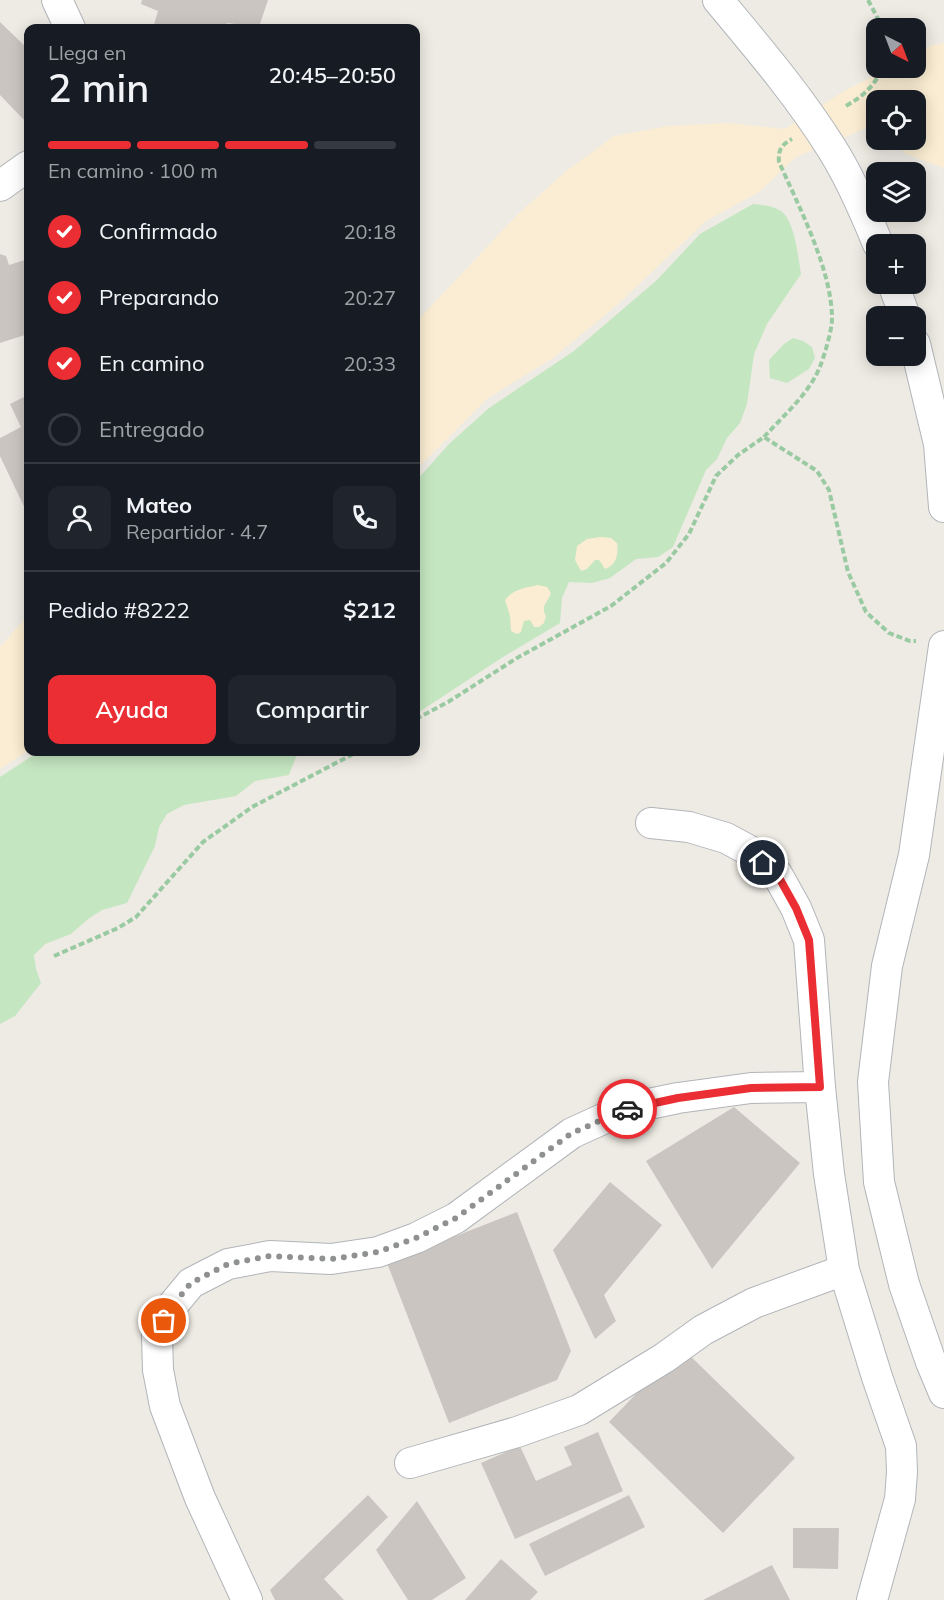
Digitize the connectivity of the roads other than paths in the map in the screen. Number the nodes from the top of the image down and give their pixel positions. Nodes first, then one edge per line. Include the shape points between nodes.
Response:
1 (57, 0) edge
2 (718, 0) edge
3 (68, 24) edge
4 (24, 169) edge
5 (0, 186) edge
6 (874, 234) edge
7 (920, 366) edge
8 (944, 507) edge
9 (933, 643) edge
10 (651, 823) dead end
11 (820, 1087) junction
12 (844, 1270) junction
13 (944, 1393) edge
14 (410, 1463) dead end
15 (247, 1600) edge
16 (872, 1600) edge

1 - 3 street
2 - 6 street via 769,61 832,150
4 - 5 street
7 - 8 street via 939,444
9 - 13 street via 914,855 887,966 873,1082 879,1182 904,1284
10 - 11 street via 689,826 726,838 750,851 777,874 809,940
11 - 12 street
11 - 15 street via 751,1088 625,1109 572,1133 456,1218 416,1238 378,1252 332,1259 270,1256 228,1264 191,1283 172,1306 157,1336 158,1370 165,1406 200,1498
12 - 14 street via 744,1308 579,1410
12 - 16 street via 901,1446 900,1499

